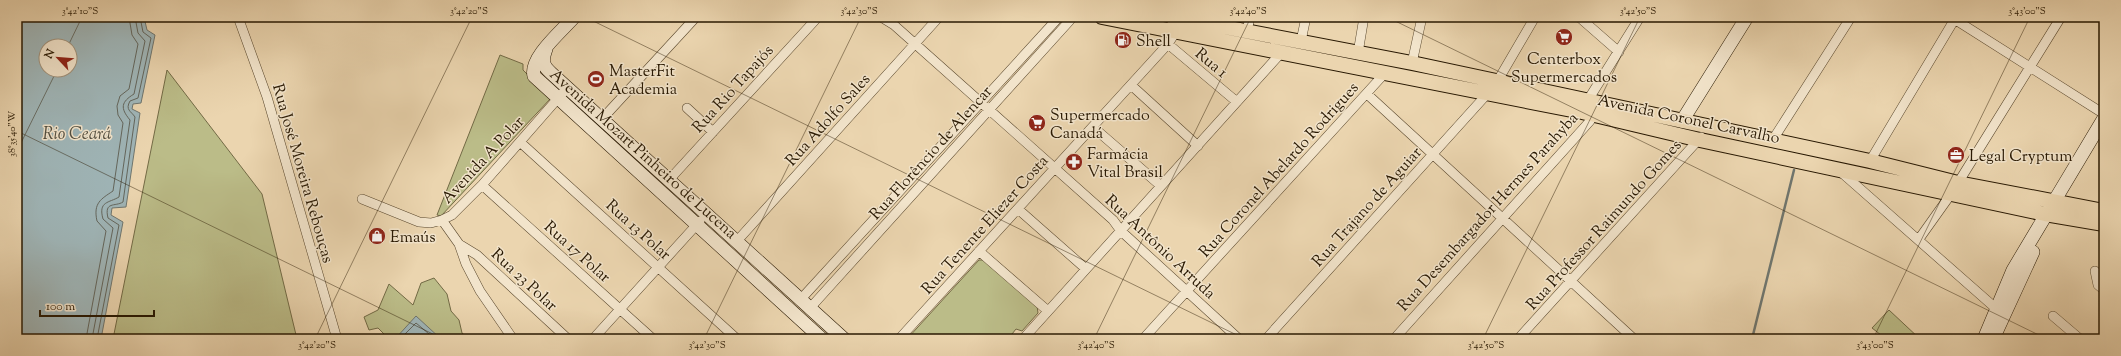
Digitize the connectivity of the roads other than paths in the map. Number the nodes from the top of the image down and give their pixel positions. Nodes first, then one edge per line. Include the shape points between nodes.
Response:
1 (238, 17) edge
2 (574, 17) edge
3 (696, 17) edge
4 (818, 17) edge
5 (881, 17) edge
6 (940, 17) edge
7 (1059, 17) edge
8 (1073, 17) edge
9 (1102, 17) edge
10 (1250, 17) edge
11 (1306, 17) edge
12 (1364, 17) edge
13 (1422, 17) edge
14 (1535, 17) edge
15 (1579, 17) edge
16 (1640, 17) edge
17 (1747, 17) edge
18 (1851, 17) edge
19 (2061, 17) edge
20 (1185, 18) edge
21 (1954, 18) edge
22 (1248, 31) junction
23 (1177, 32) junction
24 (1301, 41) junction
25 (914, 44) junction
26 (1168, 44) junction
27 (547, 47) junction
28 (1282, 52) junction
29 (1619, 52) junction
30 (1358, 53) junction
31 (1412, 63) junction
32 (2030, 67) junction
33 (1385, 73) junction
34 (1497, 82) junction
35 (1131, 85) junction
36 (567, 88) junction
37 (1488, 93) junction
38 (1367, 94) junction
39 (558, 98) junction
40 (1237, 102) junction
41 (981, 103) junction
42 (1589, 107) junction
43 (687, 108) dead end
44 (989, 110) junction
45 (2104, 114) edge
46 (2104, 118) edge
47 (602, 119) junction
48 (1682, 121) junction
49 (1093, 128) junction
50 (713, 132) junction
51 (1702, 133) junction
52 (2104, 135) edge
53 (520, 142) junction
54 (1198, 146) junction
55 (1773, 146) junction
56 (1432, 154) junction
57 (1819, 157) junction
58 (1870, 161) junction
59 (2080, 165) junction
60 (1054, 169) junction
61 (1837, 169) junction
62 (669, 180) junction
63 (482, 185) junction
64 (1161, 186) junction
65 (1955, 188) junction
66 (362, 199) dead end
67 (2058, 202) junction
68 (1018, 209) junction
69 (2104, 211) edge
70 (707, 214) junction
71 (2050, 215) junction
72 (1503, 219) junction
73 (442, 220) junction
74 (2104, 224) edge
75 (697, 225) junction
76 (1121, 231) junction
77 (1919, 239) junction
78 (737, 241) junction
79 (459, 244) junction
80 (979, 251) junction
81 (659, 268) junction
82 (1086, 269) junction
83 (2095, 271) dead end
84 (1570, 280) junction
85 (2104, 290) edge
86 (1188, 291) junction
87 (806, 303) junction
88 (621, 309) junction
89 (1048, 311) junction
90 (2000, 312) junction
91 (2053, 316) dead end
92 (337, 339) edge
93 (513, 339) edge
94 (568, 339) edge
95 (594, 339) edge
96 (653, 339) edge
97 (737, 339) edge
98 (822, 339) edge
99 (843, 339) edge
100 (899, 339) edge
101 (1023, 339) edge
102 (1144, 339) edge
103 (1239, 339) edge
104 (1266, 339) edge
105 (1394, 339) edge
106 (1518, 339) edge
107 (1634, 339) edge
108 (1984, 339) edge
109 (1993, 339) edge
110 (2080, 339) edge

1 - 92 street, Rua José Moreira Rebouças via 267,97
2 - 27 main road
3 - 47 street
4 - 50 street, Rua Rio Tapajós
5 - 25 street, Rua Antônio Arruda via 894,25
6 - 25 street, Rua Adolfo Sales
7 - 41 street, Rua Florêncio de Alencar
8 - 44 street, Rua Florêncio de Alencar
9 - 23 main road, Avenida Coronel Carvalho
10 - 22 street
11 - 24 street
12 - 30 street
13 - 31 street
14 - 34 street
15 - 29 street
16 - 29 street, Rua Desembargador Hermes Parahyba
17 - 48 main road
18 - 55 street
19 - 32 street
20 - 22 main road, Avenida Coronel Carvalho
20 - 23 street, Rua Tenente Eliezer Costa
21 - 32 street
21 - 58 street
22 - 24 main road, Avenida Coronel Carvalho
23 - 26 street, Rua Tenente Eliezer Costa
23 - 28 main road, Avenida Coronel Carvalho
24 - 30 main road, Avenida Coronel Carvalho
25 - 41 street, Rua Antônio Arruda
25 - 78 street, Rua Adolfo Sales
26 - 35 street, Rua Tenente Eliezer Costa
26 - 40 street, Rua 1
27 - 36 main road, Avenida Mozart Pinheiro de Lucena via 542,60 544,67
27 - 39 main road, Avenida Mozart Pinheiro de Lucena via 536,59 532,70 534,76
28 - 33 main road, Avenida Coronel Carvalho
28 - 40 street
29 - 42 street, Rua Desembargador Hermes Parahyba
30 - 31 main road, Avenida Coronel Carvalho
31 - 34 main road, Avenida Coronel Carvalho
32 - 45 street
32 - 65 street
33 - 37 main road, Avenida Coronel Carvalho
33 - 38 street, Rua Coronel Abelardo Rodrigues
34 - 42 main road, Avenida Coronel Carvalho
35 - 49 street, Rua Tenente Eliezer Costa
35 - 54 street
36 - 39 street, Avenida A Polar
36 - 47 main road, Avenida Mozart Pinheiro de Lucena
37 - 42 main road, Avenida Coronel Carvalho
37 - 56 street, Rua Trajano de Aguiar
38 - 56 street
38 - 86 street, Rua Coronel Abelardo Rodrigues
39 - 53 street, Avenida A Polar
39 - 75 main road, Avenida Mozart Pinheiro de Lucena
40 - 54 street
41 - 44 street, Rua Antônio Arruda
41 - 87 street, Rua Florêncio de Alencar
42 - 48 main road, Avenida Coronel Carvalho
42 - 51 main road, Avenida Coronel Carvalho
42 - 72 street, Rua Desembargador Hermes Parahyba via 1590,121
43 - 50 street
44 - 60 street, Rua Antônio Arruda
44 - 87 street, Rua Florêncio de Alencar
46 - 59 main road
47 - 62 main road, Avenida Mozart Pinheiro de Lucena
48 - 51 main road, Avenida Coronel Carvalho
49 - 60 street, Rua Tenente Eliezer Costa
49 - 64 street
50 - 62 street, Rua Rio Tapajós
51 - 55 main road, Avenida Coronel Carvalho
51 - 84 street, Rua Professor Raimundo Gomes
52 - 59 main road
53 - 63 street, Avenida A Polar
53 - 81 street, Rua 13 Polar
54 - 64 street
55 - 57 main road, Avenida Coronel Carvalho
56 - 72 street
56 - 104 street, Rua Trajano de Aguiar
57 - 58 main road, Avenida Coronel Carvalho
57 - 61 main road, Avenida Coronel Carvalho
58 - 65 main road, Avenida Coronel Carvalho
59 - 67 main road
60 - 68 street, Rua Tenente Eliezer Costa
60 - 76 street, Rua Antônio Arruda via 1113,220
61 - 65 main road, Avenida Coronel Carvalho
61 - 77 street
62 - 70 main road, Avenida Mozart Pinheiro de Lucena
63 - 73 street, Avenida A Polar via 459,209
63 - 88 street, Rua 17 Polar
64 - 76 street
65 - 67 main road, Avenida Coronel Carvalho
65 - 71 main road, Avenida Coronel Carvalho
65 - 77 street
66 - 73 street, Avenida A Polar via 419,222 431,223
67 - 69 main road, Avenida Coronel Carvalho
67 - 71 main road
68 - 80 street, Rua Tenente Eliezer Costa
68 - 82 street
70 - 75 street
70 - 78 main road, Avenida Mozart Pinheiro de Lucena
71 - 74 main road, Avenida Coronel Carvalho
71 - 90 main road
72 - 84 street
72 - 105 street, Rua Desembargador Hermes Parahyba
73 - 79 street
75 - 81 street
75 - 98 main road, Avenida Mozart Pinheiro de Lucena
76 - 82 street
76 - 86 street, Rua Antônio Arruda
77 - 90 street
78 - 87 main road, Avenida Mozart Pinheiro de Lucena
79 - 93 street via 480,291
79 - 94 street, Rua 23 Polar via 478,255
80 - 89 street
80 - 100 street, Rua Tenente Eliezer Costa
81 - 88 street
81 - 97 street, Rua 13 Polar
82 - 89 street
83 - 85 street via 2098,285
84 - 106 street, Rua Professor Raimundo Gomes
84 - 107 street
86 - 102 street, Rua Coronel Abelardo Rodrigues
86 - 103 street, Rua Antônio Arruda
87 - 99 main road, Avenida Mozart Pinheiro de Lucena
88 - 95 street
88 - 96 street, Rua 17 Polar
89 - 101 street
90 - 108 main road
90 - 109 main road
91 - 110 street

